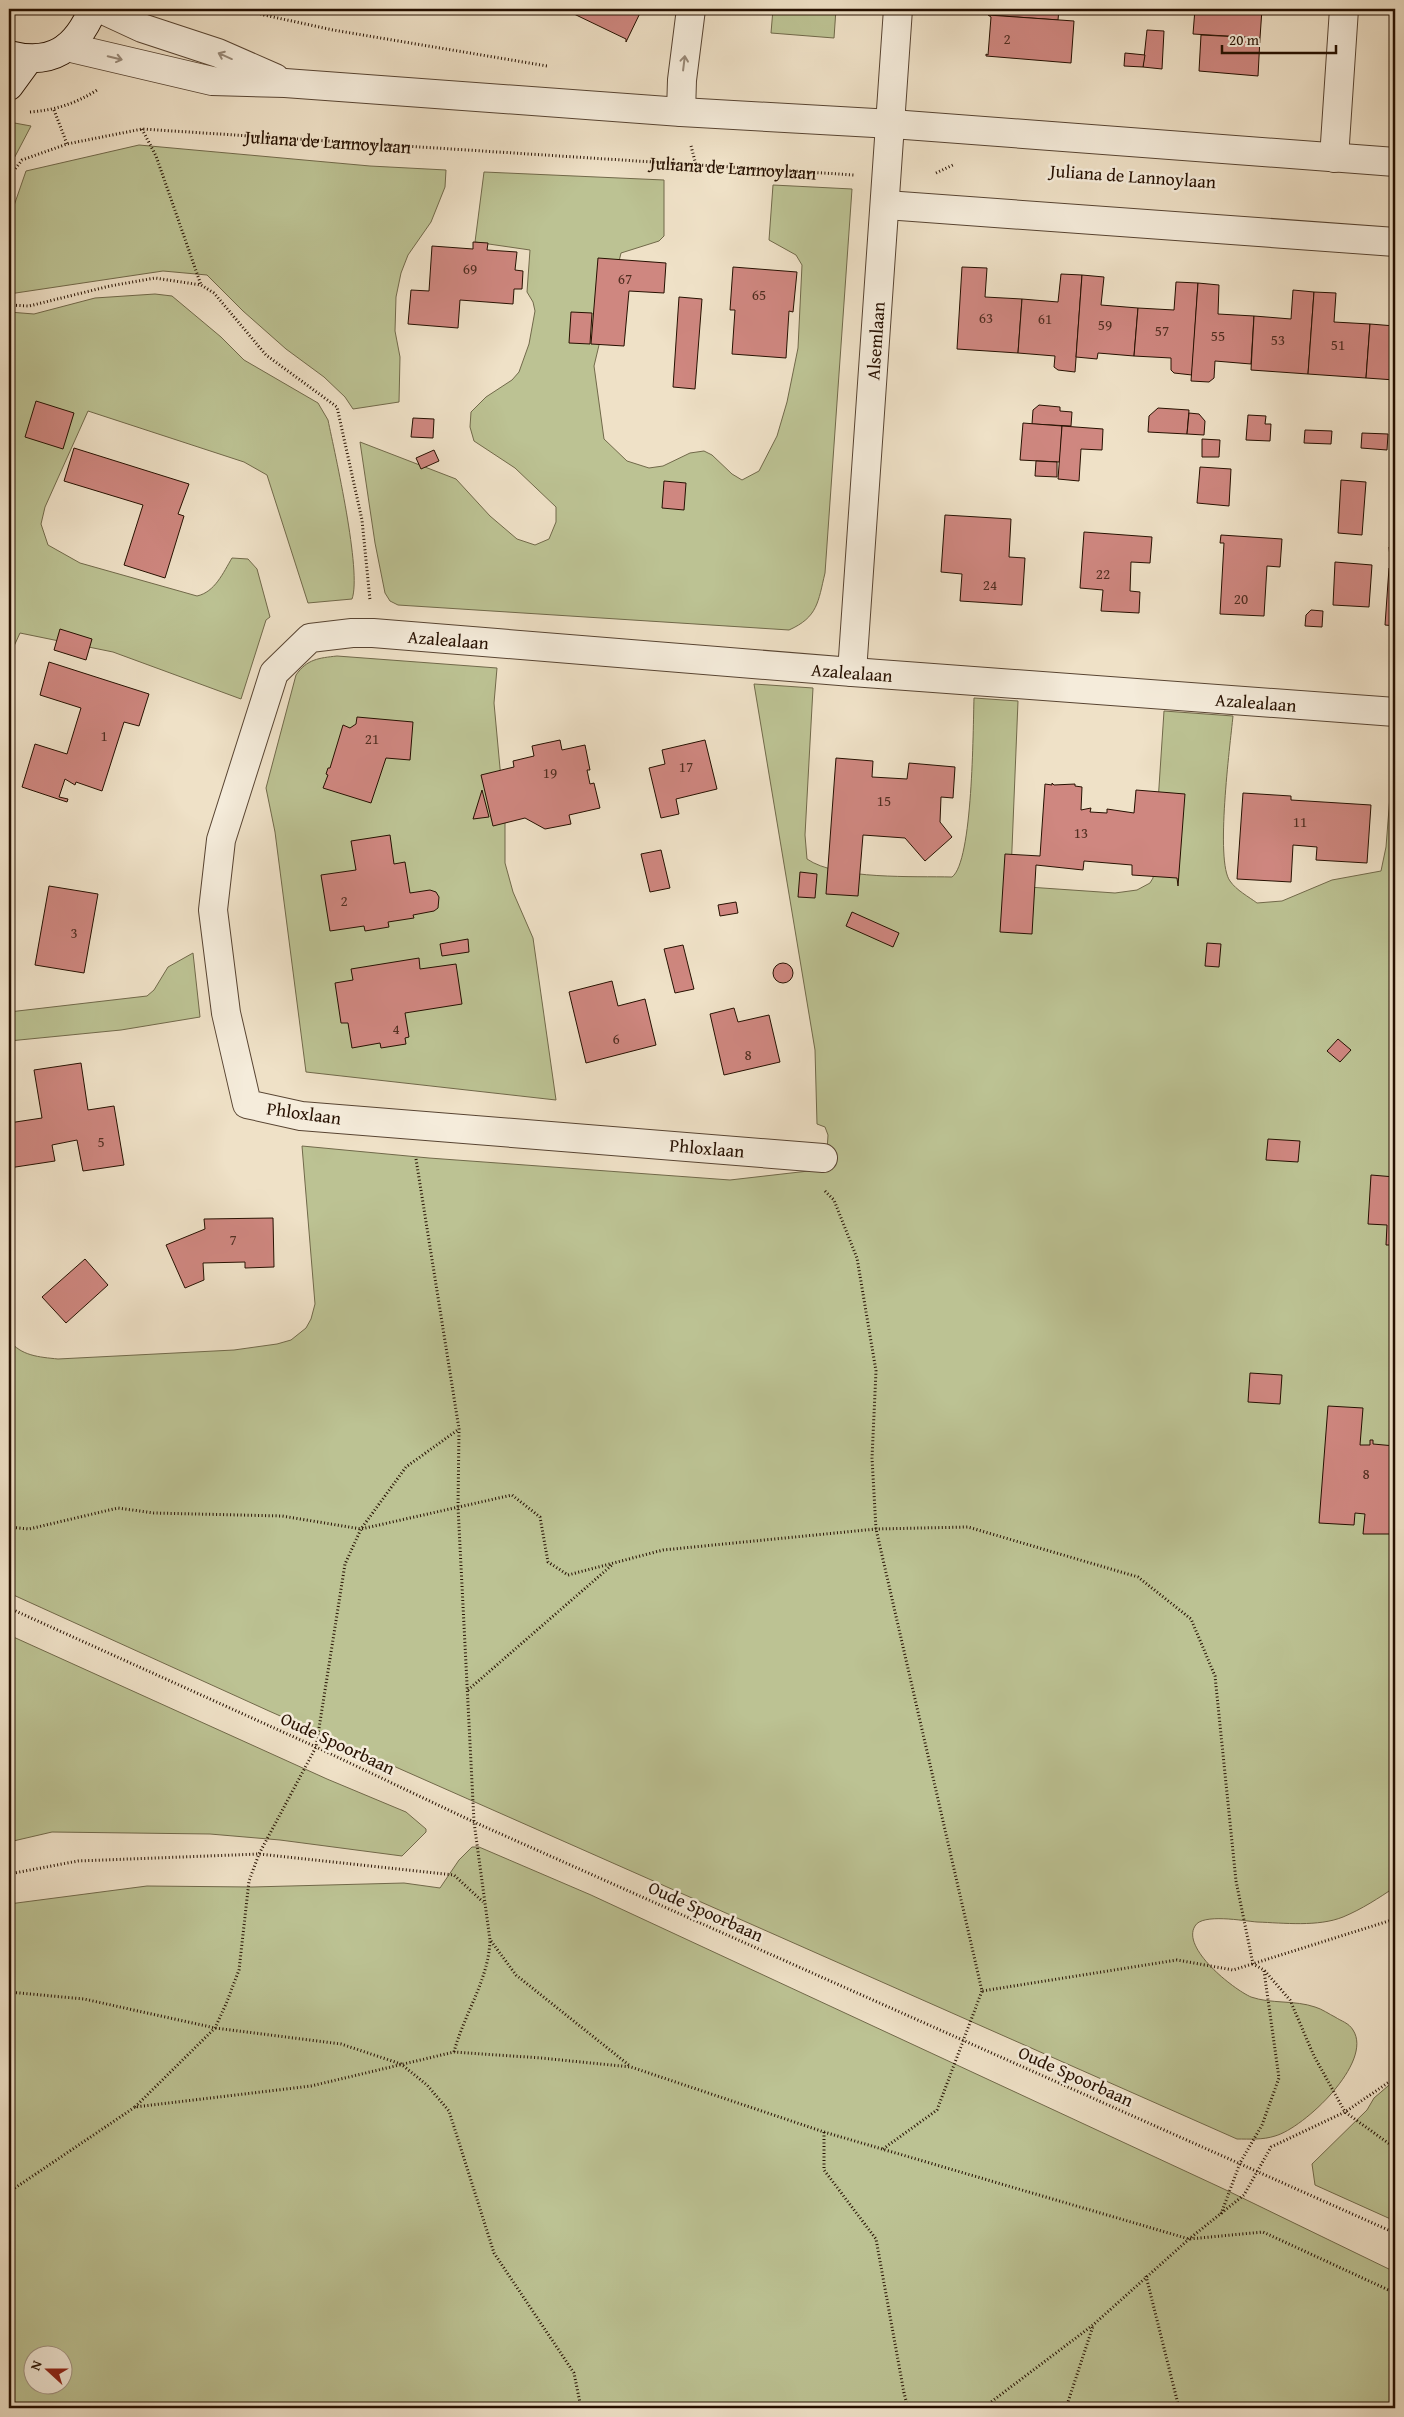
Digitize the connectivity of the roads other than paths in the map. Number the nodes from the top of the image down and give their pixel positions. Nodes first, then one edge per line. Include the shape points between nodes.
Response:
1 (93, 9) edge
2 (101, 9) edge
3 (691, 9) edge
4 (898, 9) edge
5 (1344, 9) edge
6 (67, 48) junction
7 (18, 57) edge
8 (286, 83) junction
9 (9, 86) edge
10 (681, 112) junction
11 (892, 124) junction
12 (1334, 158) junction
13 (1395, 162) edge
14 (886, 205) junction
15 (1395, 242) edge
16 (310, 638) joint
17 (852, 672) junction
18 (1395, 712) edge
19 (822, 1158) road end

1 - 6 street via 84,29
8 -> 2 street, Juliana de Lannoylaan via 218,53 142,28
10 -> 3 street
4 - 11 street, Alsemlaan
5 - 12 street
6 - 7 street via 48,56
6 -> 8 street, Juliana de Lannoylaan via 212,81
7 - 9 street
8 - 10 street, Juliana de Lannoylaan
10 - 11 street, Juliana de Lannoylaan
11 - 12 street, Juliana de Lannoylaan
11 - 14 street, Alsemlaan
12 - 13 street, Juliana de Lannoylaan
14 - 15 street
14 - 17 street, Alsemlaan
16 - 17 street, Azalealaan via 373,633
16 - 19 street, Phloxlaan via 274,673 221,840 213,910 226,1013 247,1104 301,1116
17 - 18 street, Azalealaan

